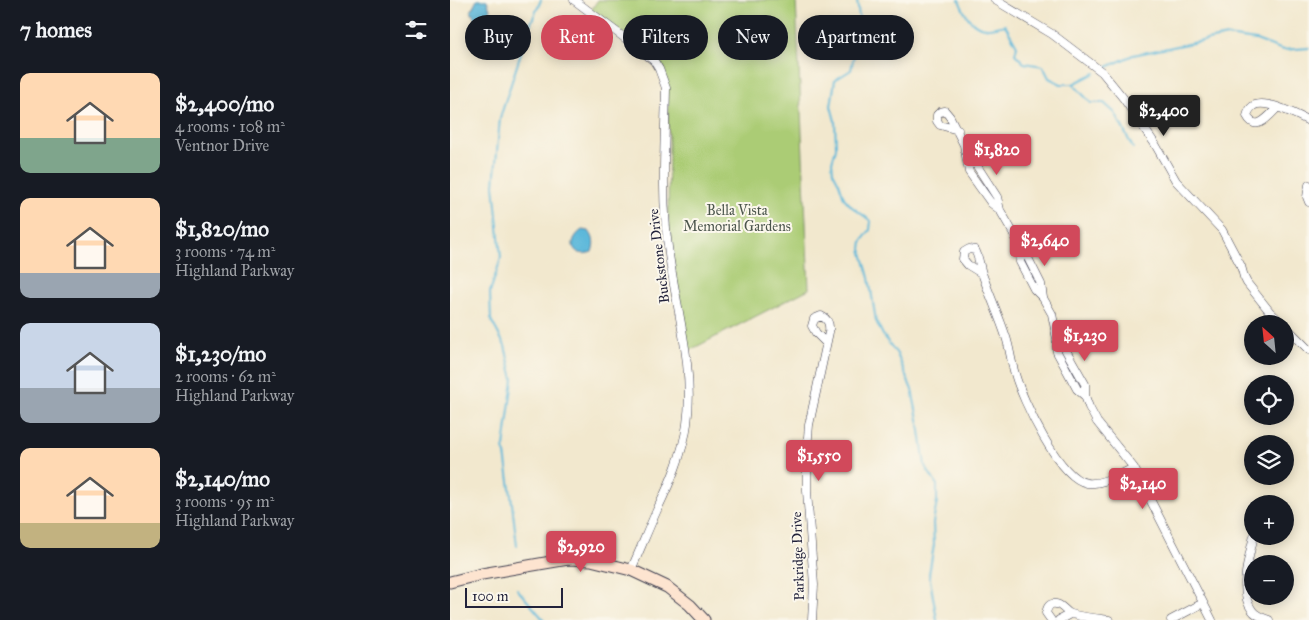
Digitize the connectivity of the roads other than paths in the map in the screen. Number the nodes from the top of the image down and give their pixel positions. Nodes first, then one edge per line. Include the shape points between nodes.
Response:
1 (574, 0) edge
2 (995, 0) edge
3 (1277, 108) dead end
4 (1309, 121) edge
5 (958, 130) dead end
6 (1309, 185) edge
7 (1309, 202) edge
8 (981, 273) dead end
9 (1273, 315) edge
10 (1294, 335) edge
11 (826, 343) dead end
12 (1309, 350) edge
13 (1134, 468) junction
14 (1252, 545) edge
15 (632, 570) junction
16 (450, 582) edge
17 (1203, 603) junction
18 (1070, 614) junction
19 (704, 620) edge
20 (812, 620) edge
21 (1051, 620) edge
22 (1059, 620) edge
23 (1109, 620) edge
24 (1171, 620) edge
25 (1212, 620) edge
26 (1269, 620) edge

1 - 15 street, Buckstone Drive via 654,62 660,69 666,88 664,218 687,367 689,406 680,455
2 - 9 street via 1052,34 1102,72 1155,144 1176,181 1222,230 1247,283
3 - 4 street
5 - 13 street via 967,158 977,166 997,197 1000,210 1041,284 1052,314 1057,352 1097,422
6 - 7 street via 1306,197
8 - 13 street via 1006,337 1015,375 1033,417 1066,470 1087,483 1101,482
10 - 12 street
11 - 20 street, Parkridge Drive via 807,449 814,585
13 - 17 street
14 - 26 street via 1245,575 1248,600 1252,610
15 - 16 main road via 591,560 568,559
15 - 19 main road via 667,587
17 - 24 street
17 - 25 street
18 - 21 street via 1053,603 1046,613
18 - 22 street
18 - 23 street

